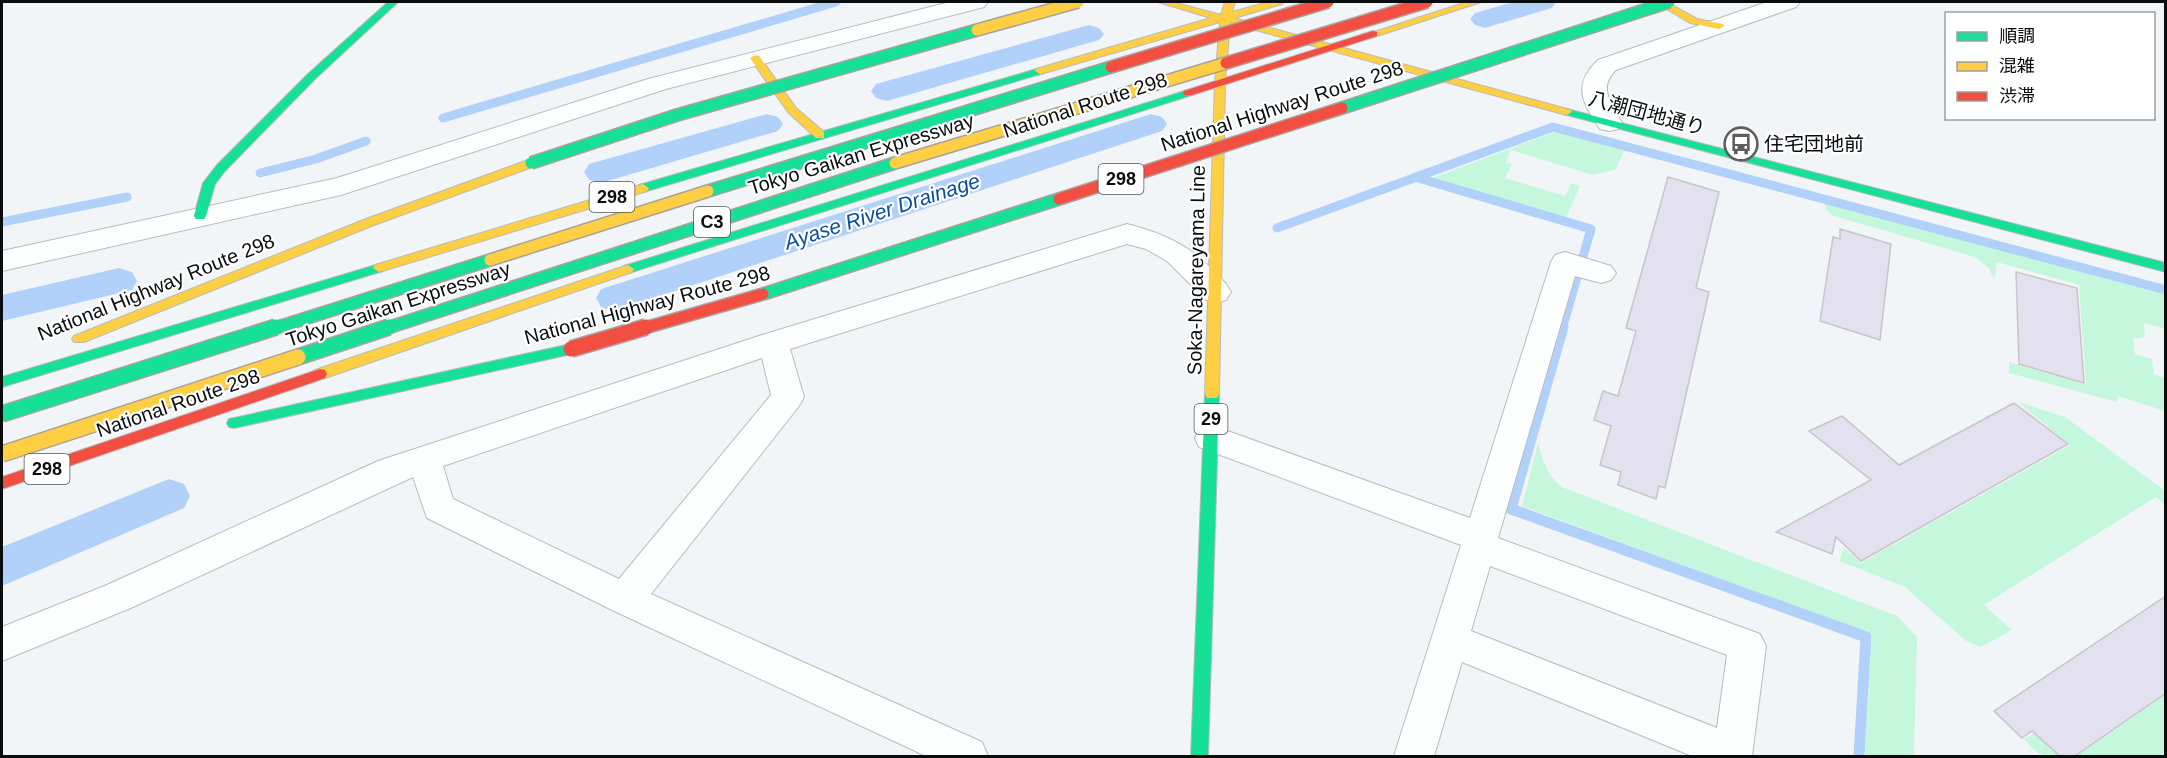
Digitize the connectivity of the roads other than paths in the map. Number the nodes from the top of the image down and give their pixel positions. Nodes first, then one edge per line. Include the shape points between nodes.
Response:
1 (393, 2) edge
2 (976, 2) edge
3 (1078, 2) edge
4 (1163, 2) edge
5 (1230, 2) edge
6 (1278, 2) edge
7 (1328, 2) edge
8 (1426, 2) edge
9 (1476, 2) edge
10 (1660, 2) edge
11 (1669, 2) edge
12 (1788, 2) edge
13 (1225, 17) junction
14 (1719, 26) junction
15 (1335, 47) junction
16 (755, 58) junction
17 (1220, 82) junction
18 (1609, 123) junction
19 (820, 135) junction
20 (200, 216) junction
21 (2, 261) edge
22 (2166, 268) edge
23 (1601, 273) dead end
24 (1216, 292) junction
25 (69, 343) dead end
26 (773, 343) junction
27 (25, 360) dead end
28 (2, 369) edge
29 (2, 382) edge
30 (2, 414) edge
31 (220, 426) dead end
32 (197, 431) dead end
33 (1211, 438) junction
34 (2, 454) edge
35 (92, 454) junction
36 (424, 459) junction
37 (2, 483) edge
38 (1480, 541) junction
39 (625, 599) junction
40 (1450, 640) junction
41 (2, 644) edge
42 (968, 756) edge
43 (1199, 756) edge
44 (1414, 756) edge

1 - 20 main road via 320,68 221,168 209,183
2 - 16 street
3 - 25 main road, National Highway Route 298, bridge via 677,115 531,163 370,222
4 - 13 main road, 八潮団地通り
5 - 13 main road, Soka-Nagareyama Line / 29
6 - 13 main road, 298
7 - 30 main road, Tokyo Gaikan Expressway / C3, bridge via 853,145
8 - 34 main road, Tokyo Gaikan Expressway / C3, bridge via 850,177
9 - 15 main road, National Route 298 / 298
10 - 14 main road via 1694,21
11 - 31 main road, National Highway Route 298 / 298, bridge via 769,293 571,350
12 - 14 street
13 - 15 main road, 八潮団地通り
13 - 17 main road, Soka-Nagareyama Line / 29
13 - 19 main road, 298
14 - 18 street via 1607,65 1593,76 1591,86
15 - 17 main road, National Route 298 / 298
15 - 18 main road, 八潮団地通り
16 - 19 main road via 806,127
16 - 20 street via 626,94 341,186
17 - 24 main road, Soka-Nagareyama Line / 29
17 - 35 main road, National Route 298 / 298 via 563,289
18 - 22 main road, 八潮団地通り
19 - 29 main road, 298
20 - 21 street
23 - 38 street via 1565,262
24 - 26 street via 1187,259 1157,241 1127,234
24 - 33 main road, Soka-Nagareyama Line / 29
26 - 36 street
26 - 39 street via 788,397
27 - 28 main road, National Highway Route 298
32 - 35 main road, 298
33 - 38 street
33 - 43 main road, Soka-Nagareyama Line / 29
35 - 37 main road, 298
36 - 39 street via 439,508
36 - 41 street via 390,471 120,596
38 - 40 street
38 - 40 street via 1747,646 1732,754
39 - 42 street
40 - 44 street

